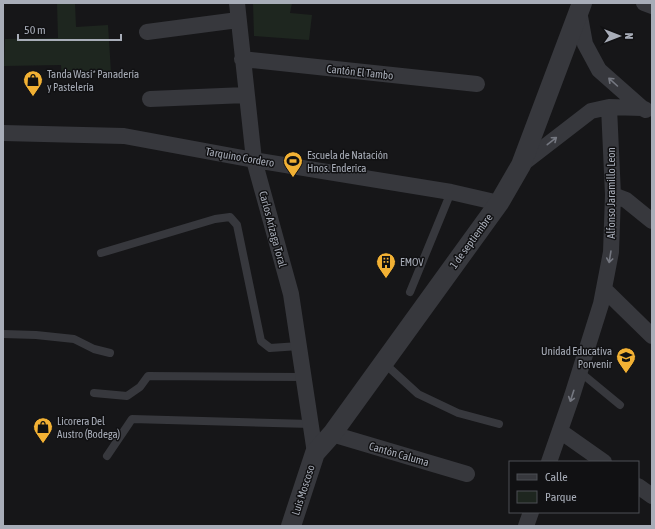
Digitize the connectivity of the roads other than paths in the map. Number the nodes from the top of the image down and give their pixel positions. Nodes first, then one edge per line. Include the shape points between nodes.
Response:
1 (237, 3) edge
2 (644, 3) edge
3 (652, 6) edge
4 (580, 7) edge
5 (238, 20) junction
6 (147, 32) dead end
7 (242, 60) junction
8 (477, 84) dead end
9 (246, 95) junction
10 (150, 99) dead end
11 (610, 107) junction
12 (647, 110) edge
13 (3, 133) edge
14 (254, 160) junction
15 (521, 165) junction
16 (451, 192) junction
17 (613, 196) junction
18 (499, 203) junction
19 (652, 221) edge
20 (101, 253) dead end
21 (605, 290) junction
22 (410, 292) dead end
23 (3, 334) edge
24 (652, 336) edge
25 (299, 346) junction
26 (110, 353) dead end
27 (384, 362) junction
28 (580, 372) junction
29 (304, 377) junction
30 (94, 394) dead end
31 (620, 405) dead end
32 (311, 424) junction
33 (499, 424) dead end
34 (560, 431) junction
35 (332, 434) junction
36 (315, 453) junction
37 (108, 456) dead end
38 (549, 461) edge
39 (603, 461) edge
40 (467, 474) dead end
41 (639, 487) edge
42 (652, 496) edge
43 (531, 513) edge
44 (291, 526) edge
45 (526, 526) edge

1 - 5 street, Carlos Arízaga Toral
2 - 3 street
12 -> 4 street via 599,70 586,44
4 - 15 street, 1 de septiembre
5 - 6 street
5 - 7 street, Carlos Arízaga Toral
7 - 8 street, Cantón El Tambo
7 - 9 street, Carlos Arízaga Toral
9 - 10 street
9 - 14 street, Carlos Arízaga Toral
11 - 12 street
15 -> 11 street via 591,111
11 - 17 street, Alfonso Jaramillo Leon
13 - 14 street, Tarquino Cordero via 124,136
14 - 16 street, Tarquino Cordero
14 - 25 street, Carlos Arízaga Toral via 291,294
15 - 18 street, 1 de septiembre
16 - 18 street, Tarquino Cordero
16 - 22 lane
17 - 19 street via 626,200
17 -> 21 street, Alfonso Jaramillo Leon via 611,252
18 - 27 street, 1 de septiembre
20 - 25 lane via 215,219 230,217 237,225 261,341 270,348
21 - 24 street
21 - 28 street, Alfonso Jaramillo Leon
23 - 26 lane via 74,339 94,349
25 - 29 street, Carlos Arízaga Toral
27 - 33 lane via 418,394 458,414
27 - 35 street, 1 de septiembre
28 - 31 lane
28 -> 34 street, Alfonso Jaramillo Leon
29 - 30 lane via 148,376 140,387 127,396
29 - 32 street, Carlos Arízaga Toral
32 - 36 street, Carlos Arízaga Toral
32 - 37 lane via 132,419
34 - 38 street, Alfonso Jaramillo Leon
34 - 39 street
35 - 36 street, 1 de septiembre
35 - 40 street, Cantón Caluma
36 - 44 street, Luis Moscoso
41 - 42 street
43 - 45 street

